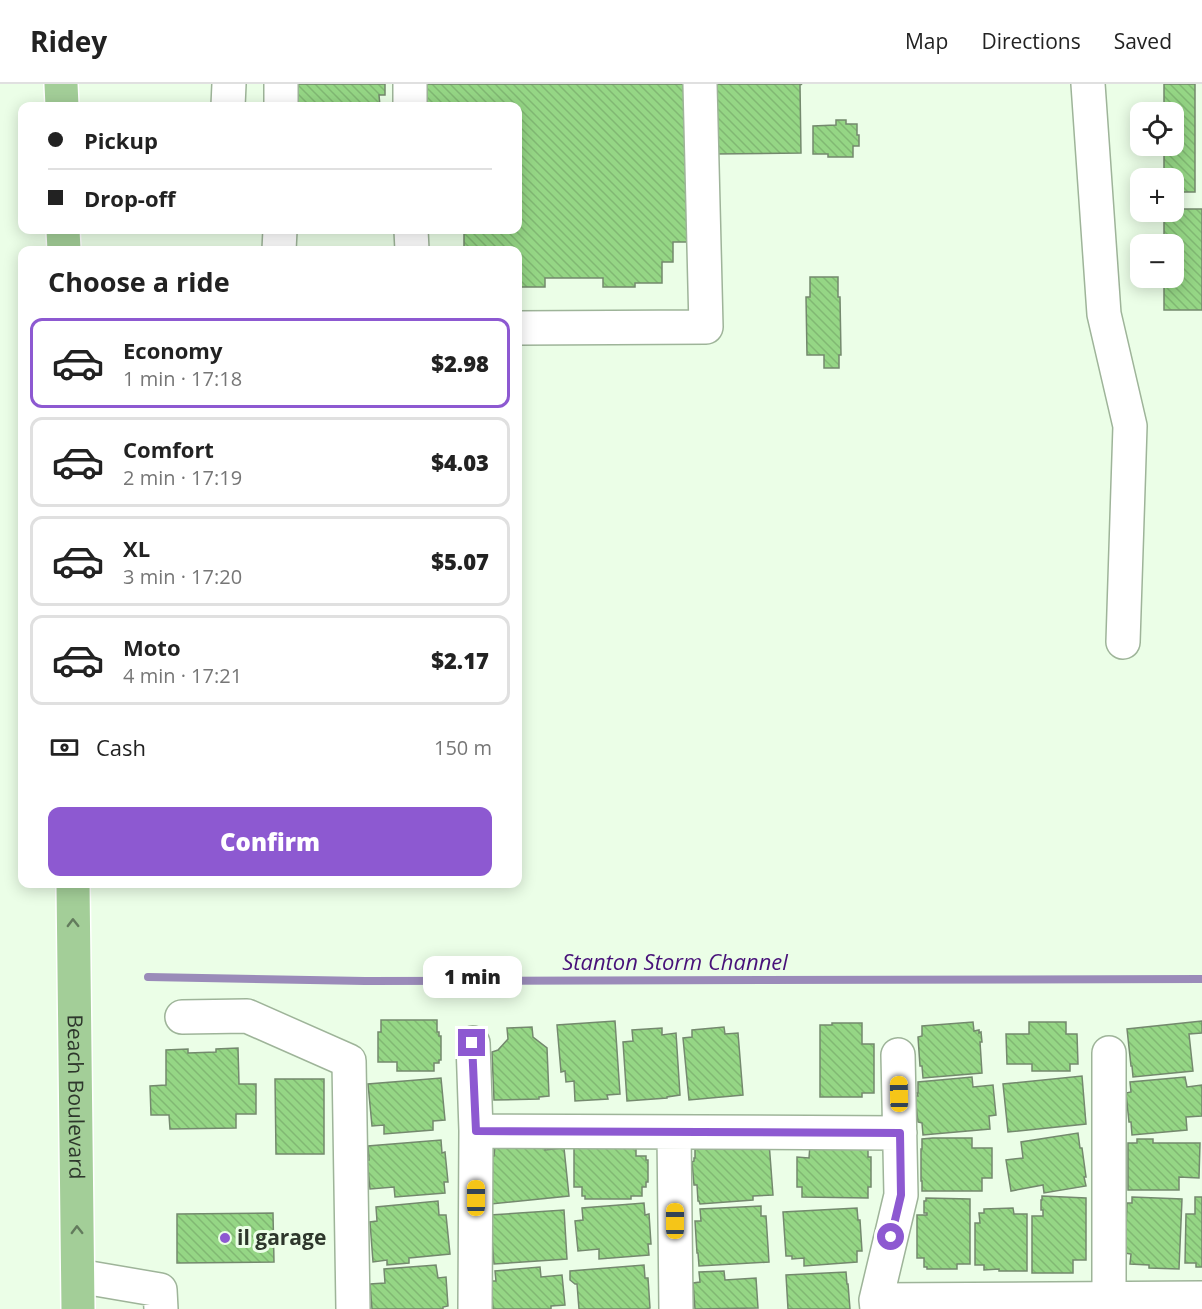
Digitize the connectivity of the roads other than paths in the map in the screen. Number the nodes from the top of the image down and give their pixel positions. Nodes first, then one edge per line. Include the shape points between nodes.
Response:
1 (62, 84) edge
2 (229, 84) edge
3 (281, 84) edge
4 (410, 84) edge
5 (700, 84) edge
6 (1088, 84) edge
7 (62, 102) edge
8 (228, 102) edge
9 (281, 102) edge
10 (410, 102) edge
11 (522, 328) edge
12 (1123, 642) dead end
13 (73, 888) edge
14 (182, 1017) dead end
15 (472, 1043) dead end
16 (1109, 1053) dead end
17 (898, 1055) dead end
18 (476, 1131) junction
19 (674, 1132) junction
20 (900, 1133) junction
21 (78, 1276) junction
22 (1109, 1298) junction
23 (1202, 1298) edge
24 (877, 1305) edge
25 (78, 1309) edge
26 (160, 1309) edge
27 (353, 1309) edge
28 (475, 1309) edge
29 (676, 1309) edge

1 - 7 main road
2 - 8 lane
3 - 9 lane
4 - 10 lane
5 - 11 lane via 706,327
6 - 12 lane via 1104,314 1130,426
21 -> 13 main road, Beach Boulevard
14 - 27 lane via 247,1016 350,1061
15 - 18 lane
16 - 22 lane
17 - 20 lane
18 - 19 lane
18 - 28 lane
19 - 20 lane
19 - 29 lane
20 - 24 lane via 901,1195
21 - 25 main road, Beach Boulevard
21 - 26 lane via 160,1290
22 - 23 lane
22 - 24 lane

